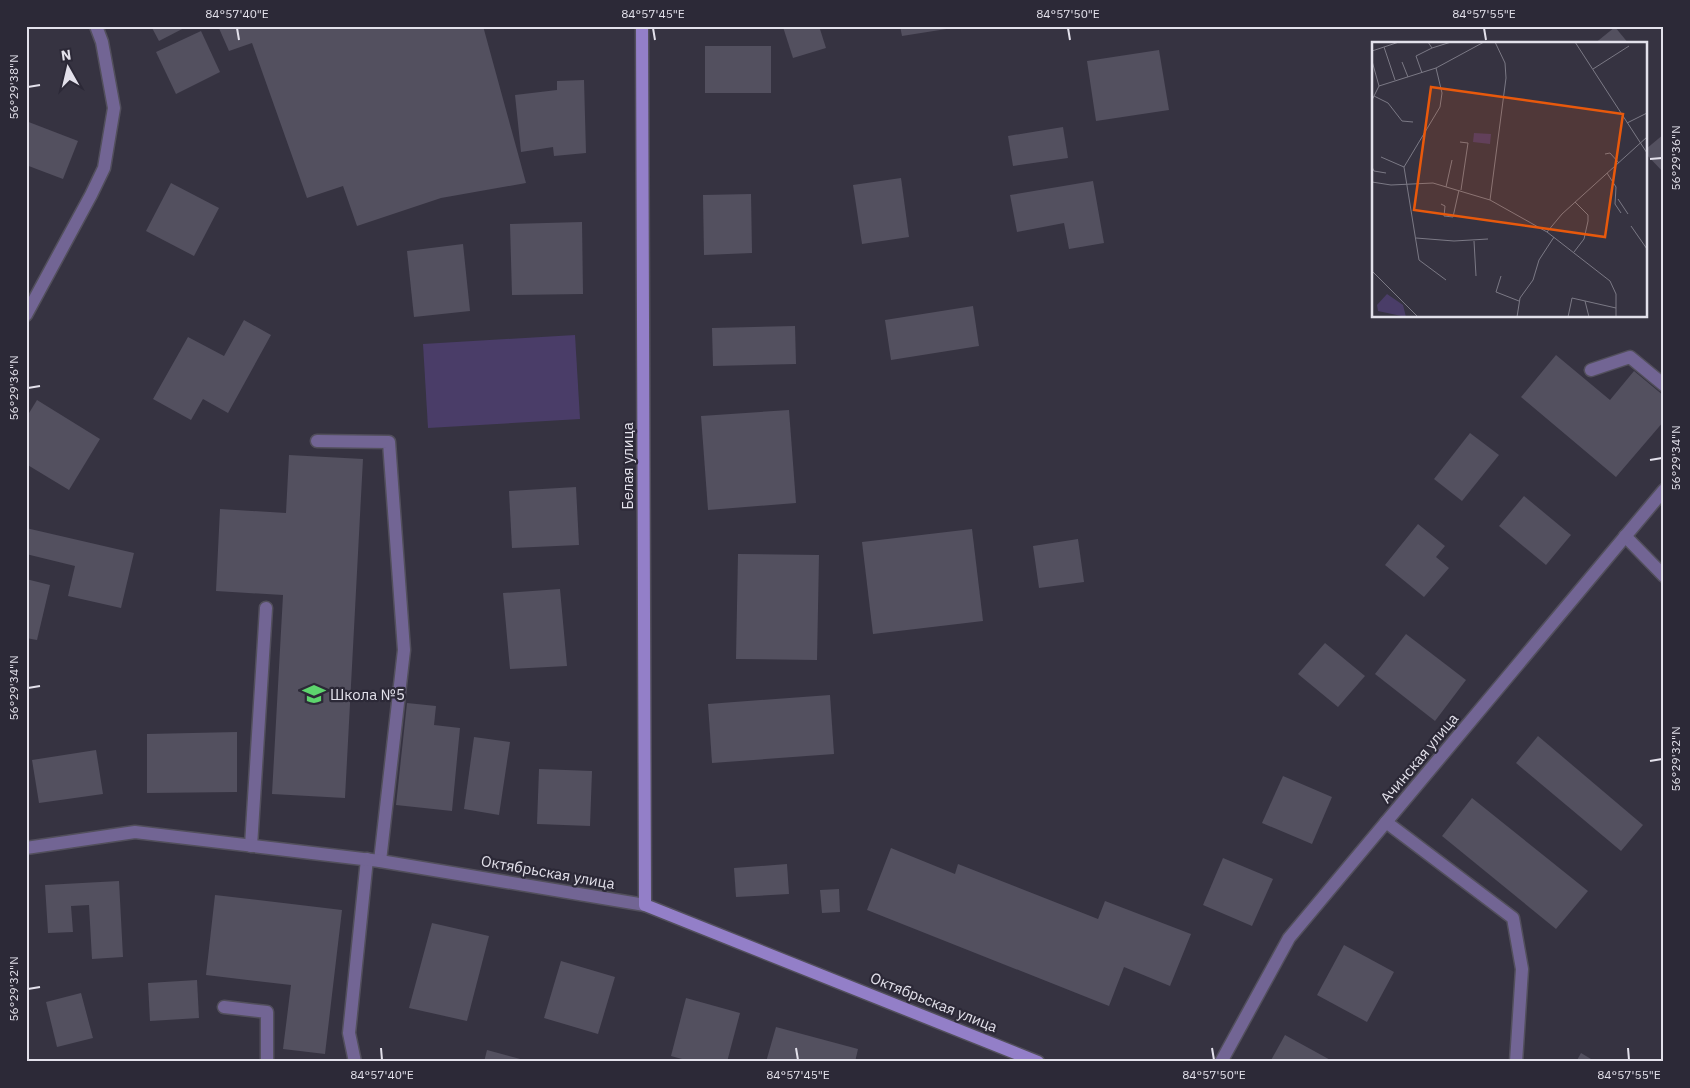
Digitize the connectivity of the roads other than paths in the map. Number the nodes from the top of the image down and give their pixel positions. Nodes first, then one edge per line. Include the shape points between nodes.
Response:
1 (96, 26) edge
2 (642, 26) edge
3 (26, 315) edge
4 (1591, 370) dead end
5 (1664, 385) edge
6 (317, 440) dead end
7 (1664, 490) edge
8 (1625, 536) junction
9 (1664, 576) edge
10 (266, 608) dead end
11 (1386, 822) junction
12 (251, 846) junction
13 (26, 848) edge
14 (367, 859) junction
15 (380, 861) junction
16 (645, 905) junction
17 (224, 1007) dead end
18 (267, 1062) edge
19 (355, 1062) edge
20 (1038, 1062) edge
21 (1221, 1062) edge
22 (1516, 1062) edge

1 - 3 street via 114,108 104,168
2 - 16 street, Белая улица
4 - 5 street via 1630,357
6 - 15 street via 389,442 404,650
7 - 8 street, Ачинская улица
8 - 9 street
8 - 11 street, Ачинская улица
10 - 12 street
11 - 21 street, Ачинская улица via 1289,938
11 - 22 street via 1513,918 1522,968
12 - 13 street, Октябрьская улица via 134,832
12 - 14 street, Октябрьская улица
14 - 15 street, Октябрьская улица
14 - 19 street via 348,1033
15 - 16 street, Октябрьская улица
16 - 20 street, Октябрьская улица
17 - 18 street via 267,1012

